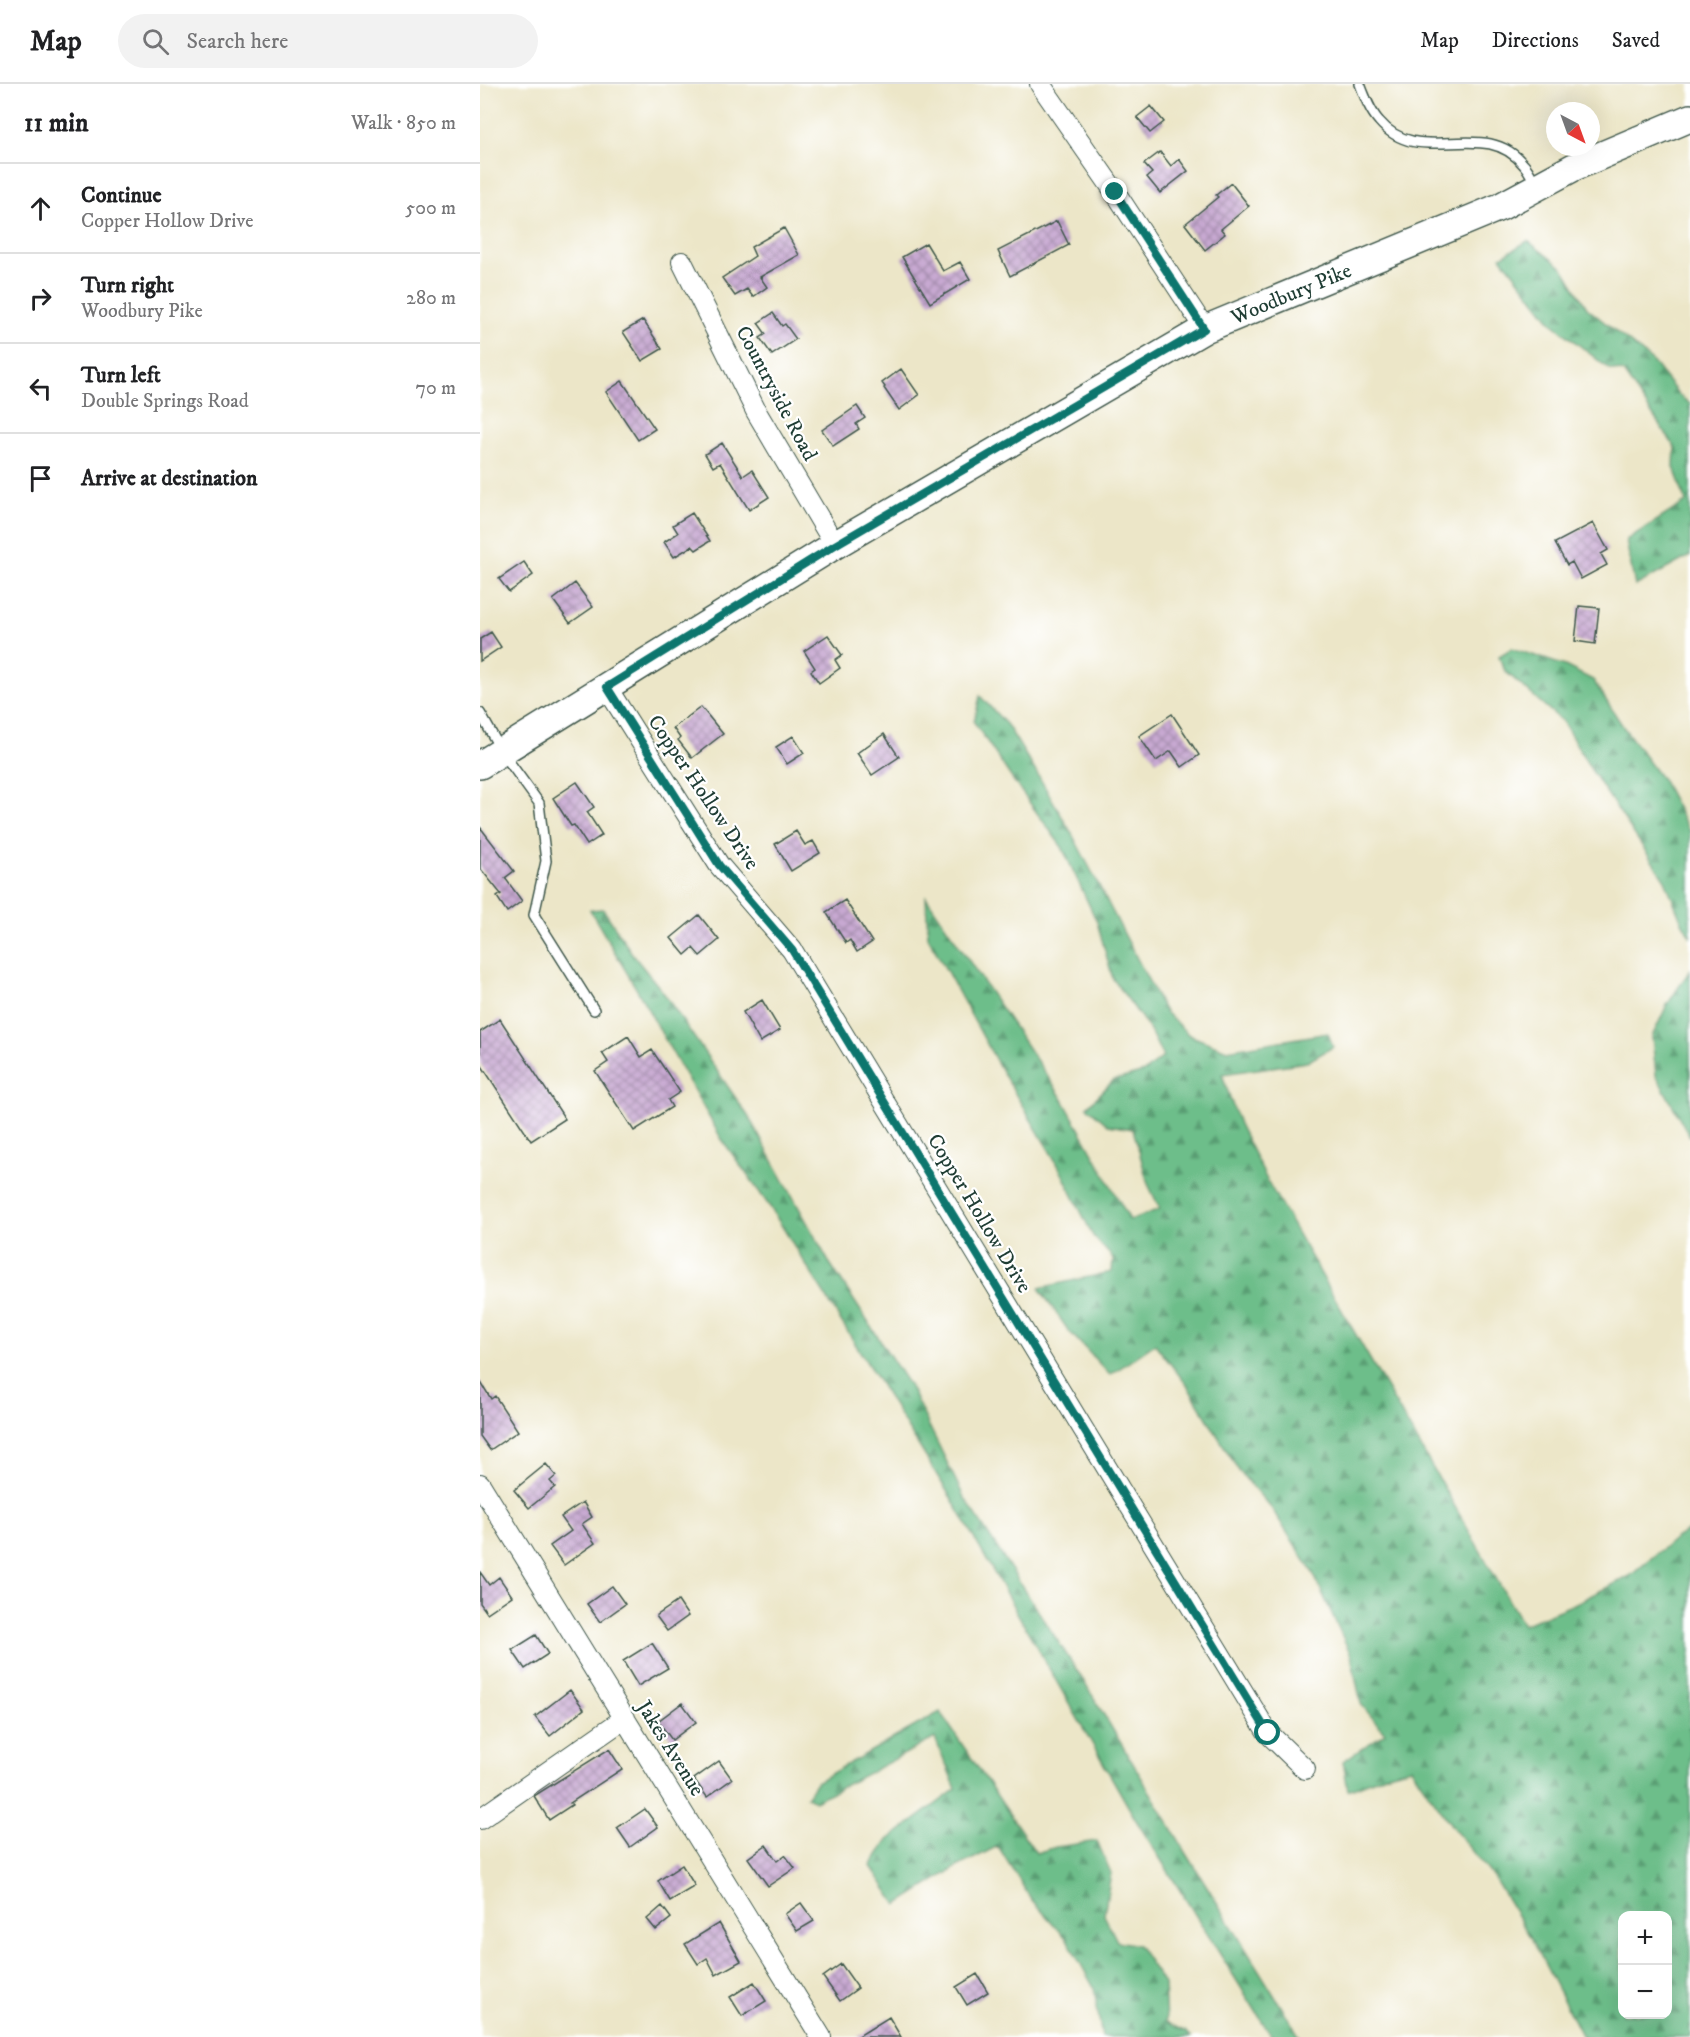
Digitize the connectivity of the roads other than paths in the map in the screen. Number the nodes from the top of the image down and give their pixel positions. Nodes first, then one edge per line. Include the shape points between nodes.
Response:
1 (1040, 84) edge
2 (1360, 84) edge
3 (1690, 118) edge
4 (1537, 187) junction
5 (682, 262) dead end
6 (1204, 329) junction
7 (835, 545) junction
8 (607, 687) junction
9 (480, 713) edge
10 (491, 758) edge
11 (594, 1010) dead end
12 (480, 1484) edge
13 (625, 1718) junction
14 (1305, 1769) dead end
15 (480, 1819) edge
16 (821, 2037) edge

1 - 6 street
2 - 4 lane via 1379,122 1393,133 1424,144 1491,143 1525,165
3 - 4 street, Woodbury Pike via 1574,167
4 - 6 street, Woodbury Pike via 1500,207
5 - 7 street, Countryside Road via 757,413
6 - 7 street, Woodbury Pike
7 - 8 street, Woodbury Pike
8 - 10 street, Woodbury Pike
8 - 14 street, Copper Hollow Drive via 719,865 792,950 1268,1733
9 - 10 lane
10 - 11 lane via 539,803 546,861 534,915
12 - 13 street, Jakes Avenue
13 - 15 street
13 - 16 street, Jakes Avenue

